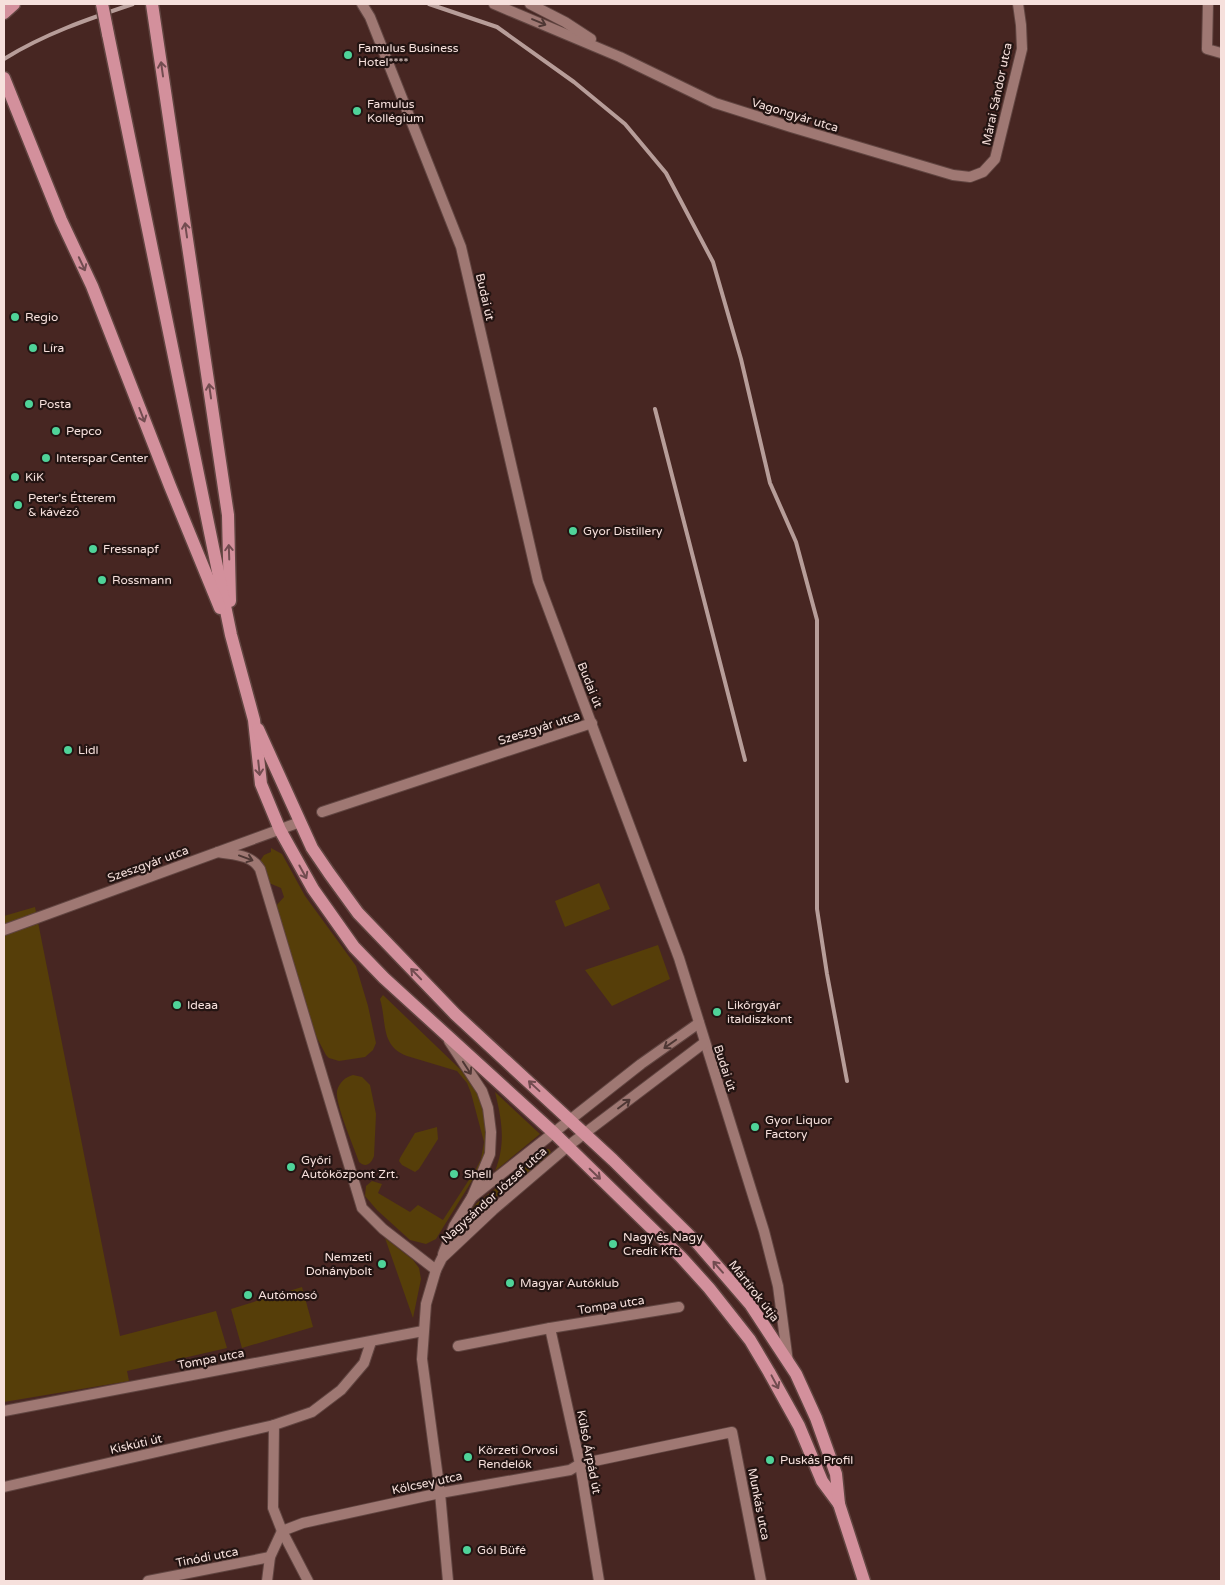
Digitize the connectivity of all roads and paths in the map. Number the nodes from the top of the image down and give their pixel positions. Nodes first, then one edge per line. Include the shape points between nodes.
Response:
1 (14, 4) edge
2 (102, 4) edge
3 (152, 4) edge
4 (362, 4) edge
5 (372, 4) edge
6 (494, 4) edge
7 (530, 4) edge
8 (1018, 4) edge
9 (1208, 4) edge
10 (4, 13) edge
11 (370, 17) junction
12 (1221, 53) edge
13 (620, 57) junction
14 (4, 78) edge
15 (970, 177) joint
16 (231, 636) junction
17 (254, 720) junction
18 (592, 724) junction
19 (322, 812) dead end
20 (300, 822) junction
21 (280, 830) junction
22 (218, 852) junction
23 (4, 930) edge
24 (699, 1024) junction
25 (440, 1028) junction
26 (704, 1043) junction
27 (570, 1119) junction
28 (554, 1133) junction
29 (585, 1134) junction
30 (568, 1146) junction
31 (472, 1197) junction
32 (442, 1258) junction
33 (436, 1270) junction
34 (679, 1307) dead end
35 (550, 1328) junction
36 (423, 1331) junction
37 (371, 1342) junction
38 (458, 1346) dead end
39 (788, 1363) junction
40 (4, 1411) edge
41 (274, 1425) junction
42 (732, 1432) joint
43 (580, 1464) junction
44 (4, 1487) edge
45 (440, 1493) junction
46 (840, 1504) junction
47 (282, 1531) junction
48 (270, 1556) junction
49 (148, 1581) edge
50 (267, 1581) edge
51 (308, 1581) edge
52 (448, 1581) edge
53 (599, 1581) edge
54 (761, 1581) edge
55 (864, 1581) edge

1 - 10 main road
2 - 16 main road, bridge
16 -> 3 main road via 228,515
4 - 11 street, Budai út
5 - 11 street
6 -> 13 street, Vagongyár utca
7 - 13 street, Vagongyár utca
8 - 15 street, Márai Sándor utca via 1022,49 1004,128 995,159 983,172
9 - 12 street via 1207,49
11 - 18 street, Budai út via 460,247 538,581
13 - 15 street, Vagongyár utca via 715,103 954,175
14 -> 16 main road via 61,220 92,286
16 - 17 main road
17 - 20 main road, Mártírok útja
17 -> 21 main road, Mártírok útja via 261,784
18 - 19 street, Szeszgyár utca
18 - 24 street, Budai út via 669,929
20 - 21 street, Szeszgyár utca
27 -> 20 main road, Mártírok útja via 455,1014 374,930 328,873
21 - 22 street, Szeszgyár utca
21 -> 25 main road, Mártírok útja via 313,889 354,947
22 - 23 street, Szeszgyár utca
22 -> 33 street via 249,858 256,863 263,878 362,1208 383,1229
24 - 26 street, Budai út
24 -> 27 street
25 - 28 main road, Mártírok útja
25 -> 31 street via 482,1091 488,1108 490,1154
29 -> 26 street, Nagysándor József utca
26 - 39 street, Budai út via 764,1231 778,1286
27 - 28 street
27 - 29 main road, Mártírok útja
28 - 30 main road, Mártírok útja
28 - 31 street
29 - 30 street, Nagysándor József utca
39 -> 29 main road, Mártírok útja via 750,1304 699,1245
30 - 32 street, Nagysándor József utca
30 -> 46 main road, Mártírok útja via 681,1257 732,1316 769,1372 799,1426 822,1481
31 - 32 street via 454,1226
32 - 33 street, Nagysándor József utca
33 - 36 street, Nagysándor József utca via 426,1304
34 - 35 street, Tompa utca
35 - 38 street, Tompa utca
35 - 43 street, Külső Árpád út
36 - 37 street, Tompa utca
36 - 45 street, Nagysándor József utca via 422,1359
37 - 40 street, Tompa utca
37 - 41 street, Kiskúti út via 364,1363 341,1390 312,1412
39 - 46 main road, Mártírok útja via 816,1418 836,1474
41 - 44 street, Kiskúti út
41 - 47 street via 273,1508
42 - 43 street, Kölcsey utca
42 - 54 street, Munkás utca
43 - 45 street, Kölcsey utca via 570,1470
43 - 53 street, Külső Árpád út
45 - 47 street, Kölcsey utca via 303,1523
45 - 52 street, Nagysándor József utca
46 - 55 main road, Mártírok útja
47 - 48 street
47 - 51 street
48 - 49 street, Tinódi utca
48 - 50 street

